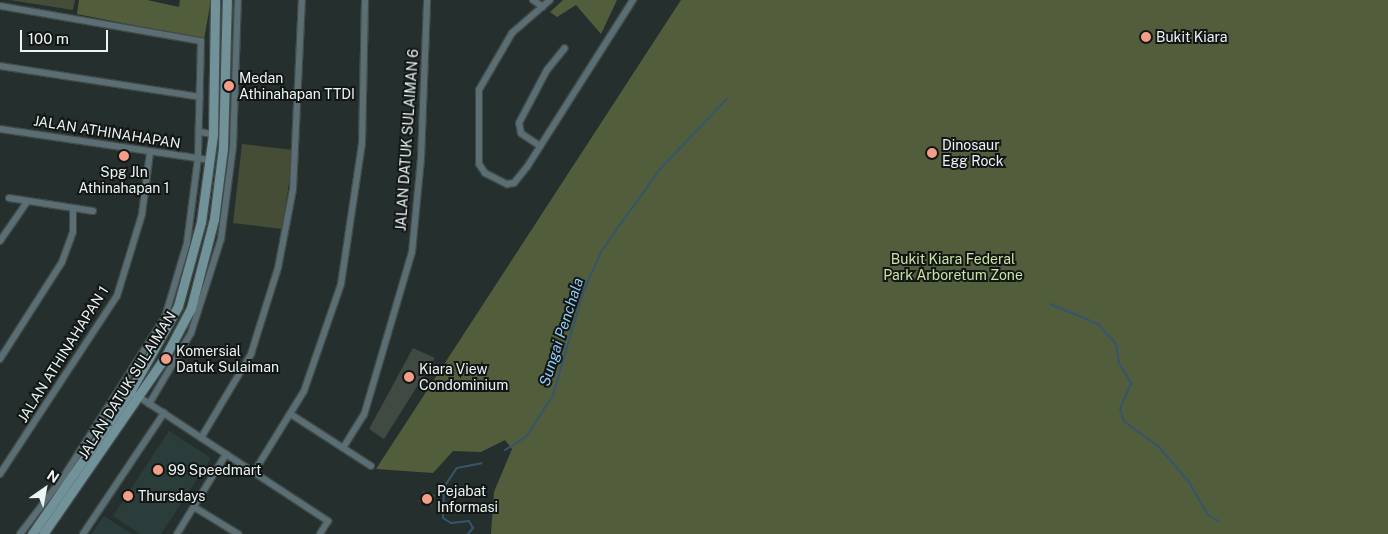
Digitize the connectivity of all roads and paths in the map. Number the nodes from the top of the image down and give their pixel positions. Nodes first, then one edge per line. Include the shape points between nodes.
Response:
1 (227, 0) edge
2 (238, 0) edge
3 (302, 0) edge
4 (365, 0) edge
5 (427, 0) edge
6 (533, 0) edge
7 (550, 0) edge
8 (633, 0) edge
9 (215, 3) edge
10 (0, 6) edge
11 (543, 7) junction
12 (566, 48) dead end
13 (0, 66) edge
14 (200, 97) junction
15 (0, 128) edge
16 (199, 132) junction
17 (213, 134) junction
18 (540, 146) junction
19 (150, 152) junction
20 (198, 158) junction
21 (210, 160) junction
22 (9, 198) dead end
23 (27, 202) junction
24 (73, 209) junction
25 (93, 211) dead end
26 (0, 241) edge
27 (205, 258) junction
28 (188, 273) junction
29 (0, 359) edge
30 (134, 394) junction
31 (149, 404) junction
32 (164, 413) junction
33 (292, 415) junction
34 (202, 438) junction
35 (343, 448) junction
36 (226, 454) junction
37 (371, 466) dead end
38 (254, 472) junction
39 (0, 474) edge
40 (194, 507) junction
41 (38, 519) junction
42 (20, 534) edge
43 (32, 534) edge
44 (43, 534) edge
45 (83, 534) edge
46 (177, 534) edge
47 (238, 534) edge
48 (320, 534) edge

1 - 27 main road, JALAN DATUK SULAIMAN via 223,148
2 - 31 street, JALAN DATUK SULAIMAN via 234,147 221,239 191,333
3 - 34 street via 293,189 278,268 251,354
4 - 33 street via 362,144 351,240 330,318
5 - 35 street, JALAN DATUK SULAIMAN 6 via 422,159 412,252 364,415
6 - 11 street
7 - 11 street
8 - 18 street
9 - 17 main road, JALAN DATUK SULAIMAN
10 - 14 street, JALAN DATUK SULAIMAN via 201,41
11 - 18 street via 512,34 491,66 479,90 476,120 479,164 501,183 514,183
12 - 18 street via 546,70 519,123 521,133
13 - 14 street
14 - 16 street, JALAN DATUK SULAIMAN
15 - 19 street, JALAN ATHINAHAPAN
16 - 17 street
16 - 20 street, JALAN DATUK SULAIMAN
17 - 21 main road, JALAN DATUK SULAIMAN
19 - 20 street, JALAN ATHINAHAPAN
19 - 39 street, JALAN ATHINAHAPAN 1 via 139,228 117,296
20 - 21 street, JALAN ATHINAHAPAN
20 - 41 street, JALAN DATUK SULAIMAN via 187,242 165,317
21 - 28 main road, JALAN DATUK SULAIMAN via 202,222
22 - 23 street
23 - 24 street
23 - 26 street
24 - 25 street
24 - 29 street via 66,255
27 - 28 main road via 195,280
27 - 30 main road, JALAN DATUK SULAIMAN via 184,324
28 - 30 main road, JALAN DATUK SULAIMAN via 171,324
30 - 31 street
30 - 41 main road, JALAN DATUK SULAIMAN
30 - 44 main road, JALAN DATUK SULAIMAN
31 - 32 street
32 - 34 street
32 - 45 street
33 - 35 street
33 - 38 street
34 - 36 street
35 - 37 street
36 - 38 street
36 - 40 street
38 - 48 street via 328,520
40 - 46 street
40 - 47 street
41 - 42 street, JALAN DATUK SULAIMAN
41 - 43 main road, JALAN DATUK SULAIMAN

